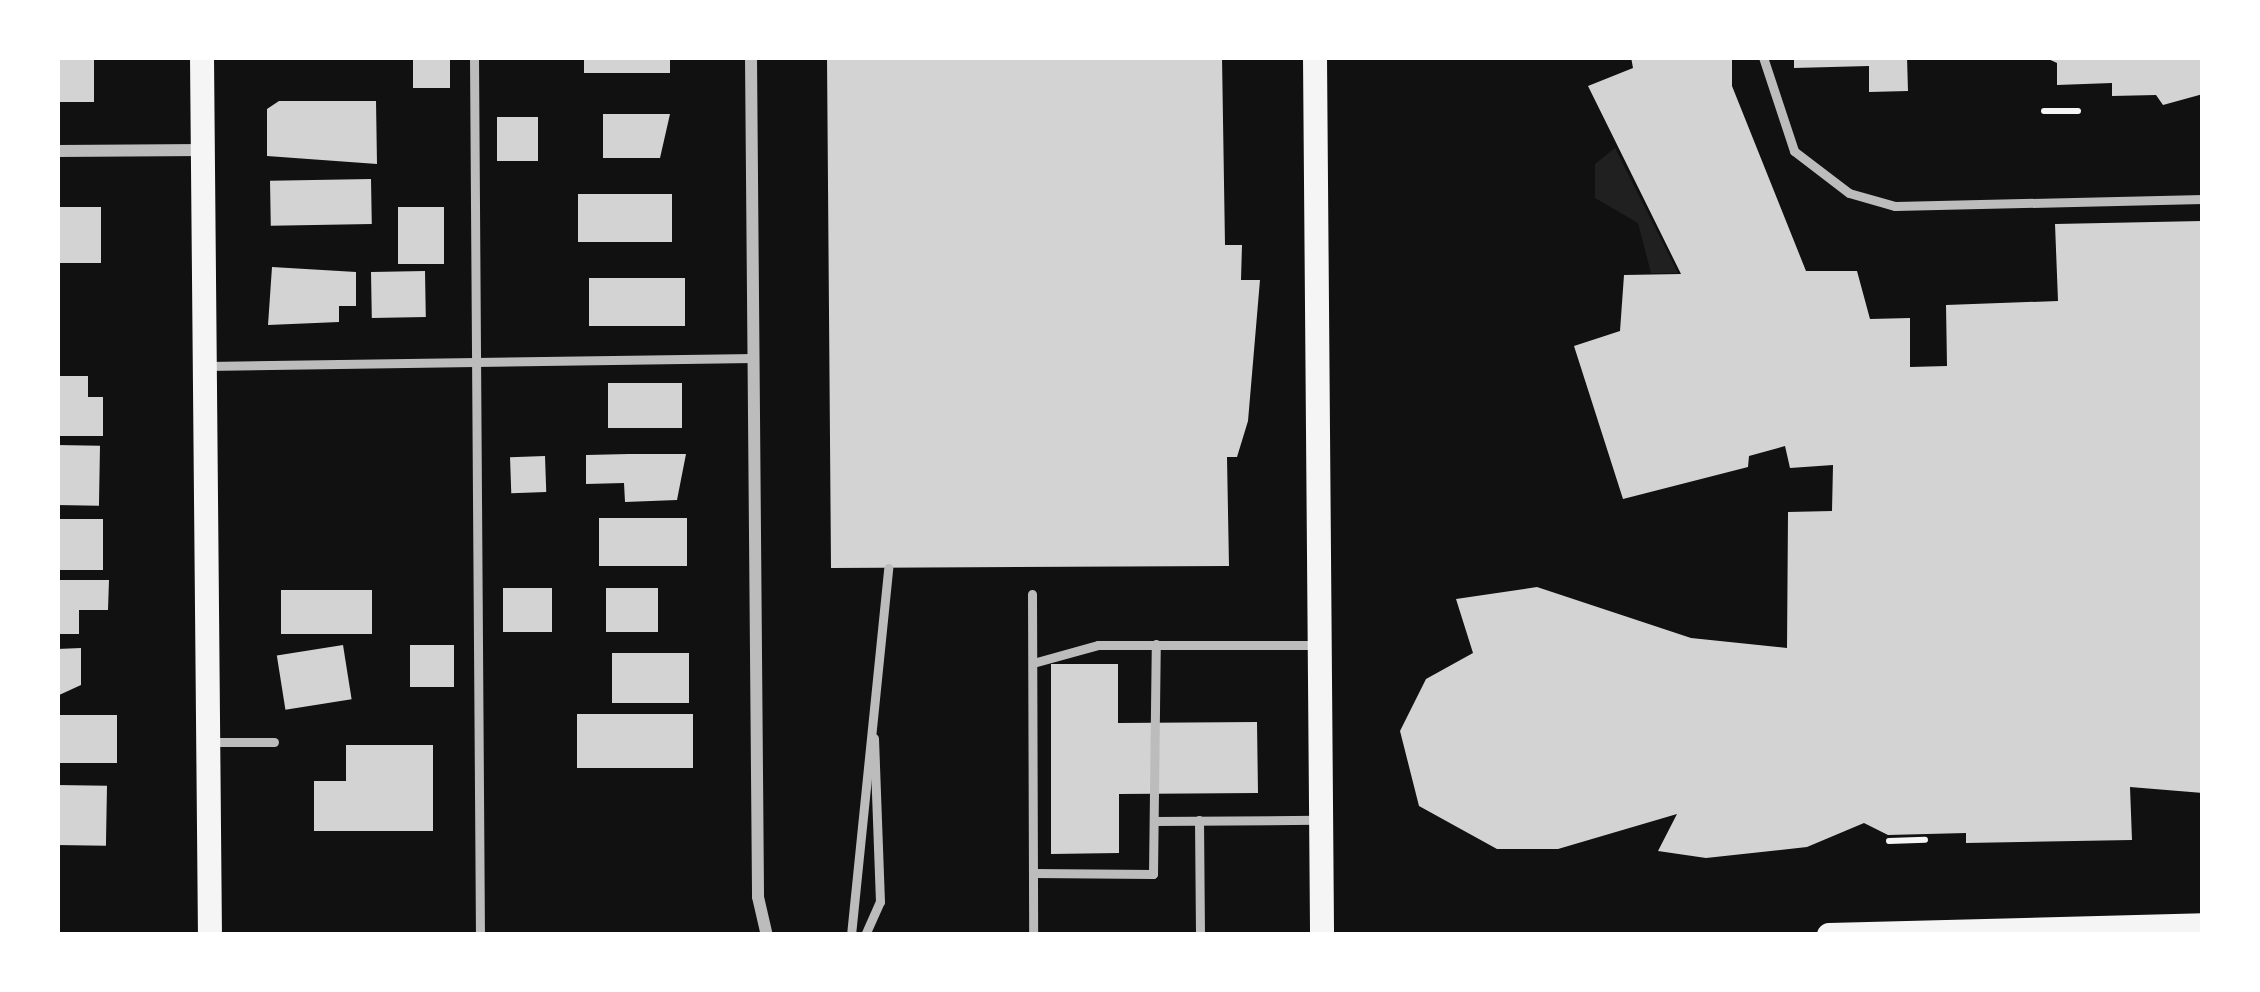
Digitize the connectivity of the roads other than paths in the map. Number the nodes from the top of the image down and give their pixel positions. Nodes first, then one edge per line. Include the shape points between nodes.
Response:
1 (202, 57) edge
2 (474, 57) edge
3 (751, 57) edge
4 (1316, 57) edge
5 (1762, 57) edge
6 (203, 150) junction
7 (57, 151) edge
8 (2203, 199) edge
9 (754, 358) junction
10 (477, 362) junction
11 (205, 366) junction
12 (887, 568) dead end
13 (1032, 594) dead end
14 (1156, 644) junction
15 (1320, 645) junction
16 (1033, 663) junction
17 (873, 733) junction
18 (206, 742) junction
19 (274, 742) dead end
20 (1154, 820) junction
21 (1199, 820) junction
22 (1322, 820) junction
23 (1034, 873) junction
24 (2203, 925) edge
25 (210, 935) edge
26 (480, 935) edge
27 (767, 935) edge
28 (851, 935) edge
29 (865, 935) edge
30 (1034, 935) edge
31 (1200, 935) edge
32 (1322, 935) edge
33 (1829, 935) edge

1 - 6 main road
2 - 10 lane
3 - 9 street
4 - 15 main road
5 - 8 lane via 1794,151 1849,193 1895,206
6 - 7 street
6 - 11 main road
9 - 10 lane
9 - 27 street via 758,897
10 - 11 lane
10 - 26 lane
11 - 18 main road
12 - 17 lane
13 - 16 lane
14 - 15 lane
14 - 16 lane
14 - 20 lane
15 - 22 main road
16 - 23 lane
17 - 28 lane
17 - 29 lane via 880,902
18 - 19 lane
18 - 25 main road
20 - 21 lane
20 - 23 lane via 1154,874
21 - 22 lane
21 - 31 lane
22 - 32 main road
23 - 30 lane
24 - 33 main road

